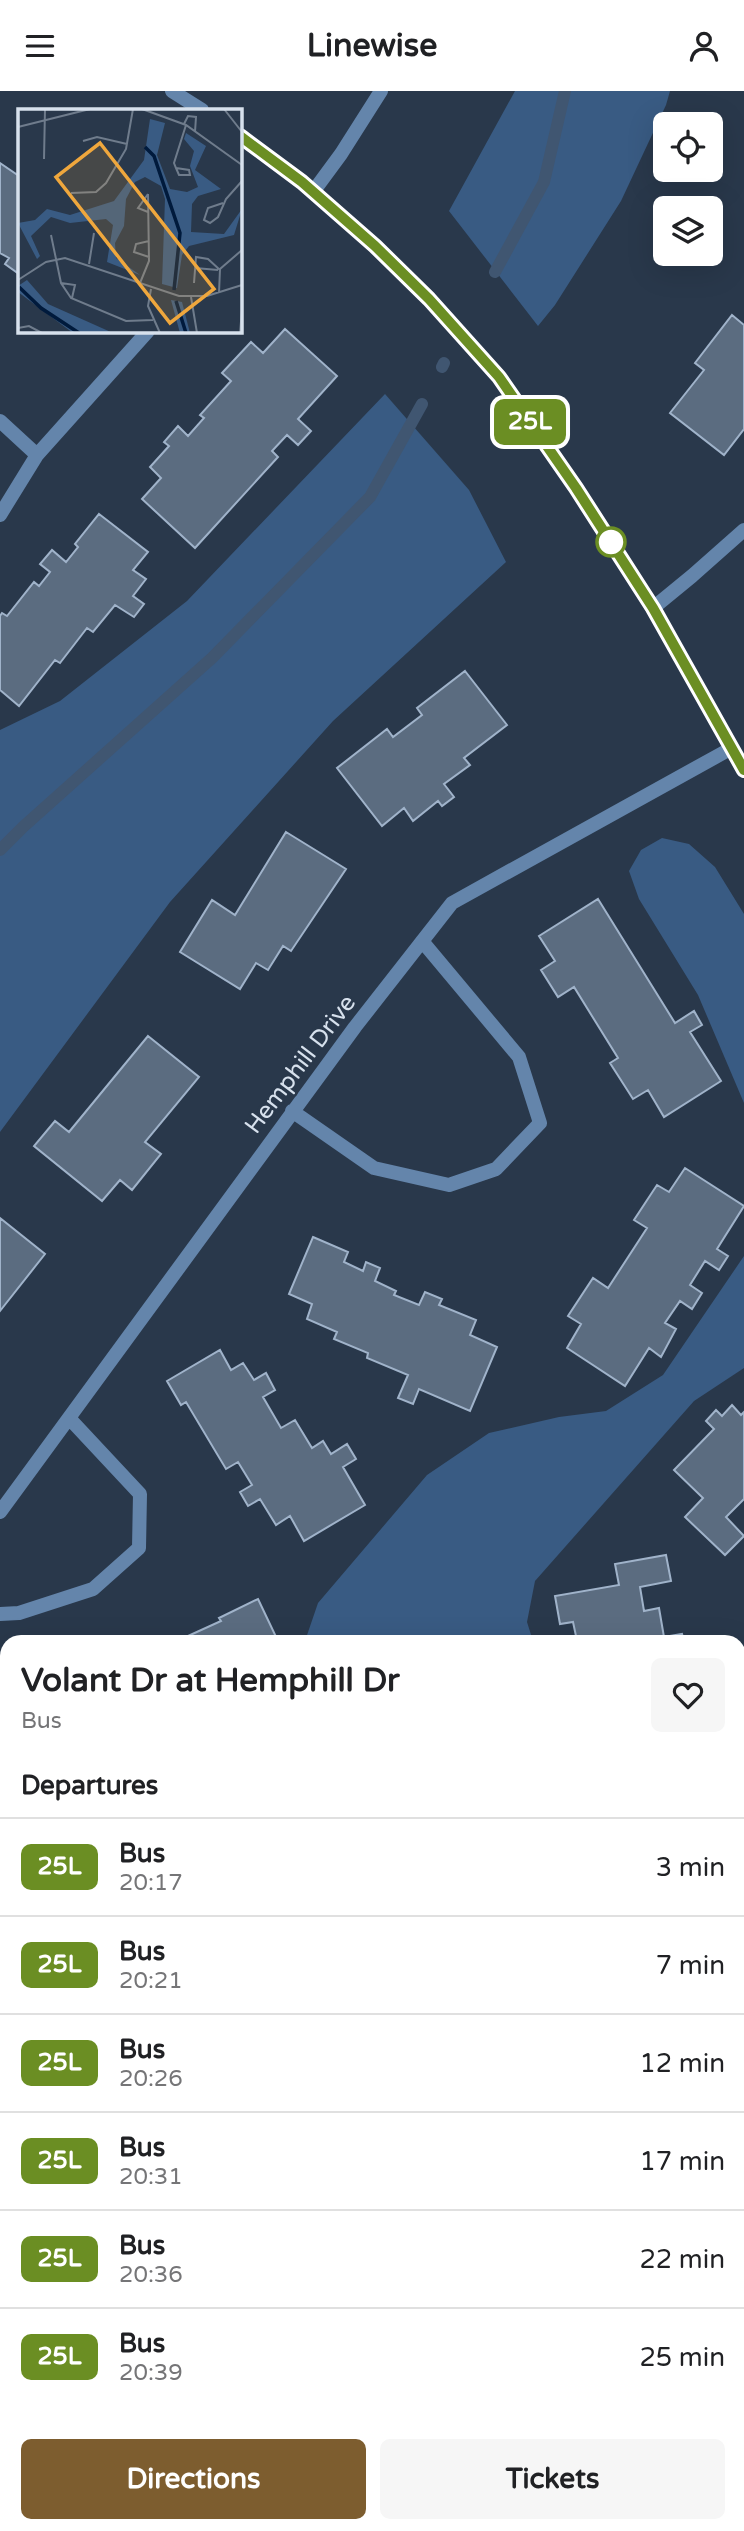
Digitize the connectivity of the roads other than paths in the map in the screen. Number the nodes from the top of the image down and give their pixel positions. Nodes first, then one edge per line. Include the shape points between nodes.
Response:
1 (172, 91) edge
2 (381, 91) edge
3 (200, 109) edge
4 (242, 138) edge
5 (313, 192) junction
6 (146, 333) edge
7 (0, 421) edge
8 (37, 455) junction
9 (0, 515) edge
10 (744, 530) edge
11 (653, 608) junction
12 (730, 749) junction
13 (744, 770) edge
14 (422, 941) junction
15 (292, 1111) junction
16 (69, 1418) junction
17 (0, 1512) edge
18 (0, 1614) edge

1 - 3 street
2 - 5 street
4 - 5 street
5 - 11 street via 429,299 499,377
6 - 8 street
7 - 8 street
8 - 9 street
10 - 11 street
11 - 12 street
12 - 13 street
12 - 14 street, Hemphill Drive via 452,903
14 - 15 street, Hemphill Drive
14 - 15 street via 519,1057 540,1123 496,1169 449,1185 374,1168
15 - 16 street, Hemphill Drive
16 - 17 street, Hemphill Drive
16 - 18 street via 140,1494 139,1548 93,1589 19,1613

